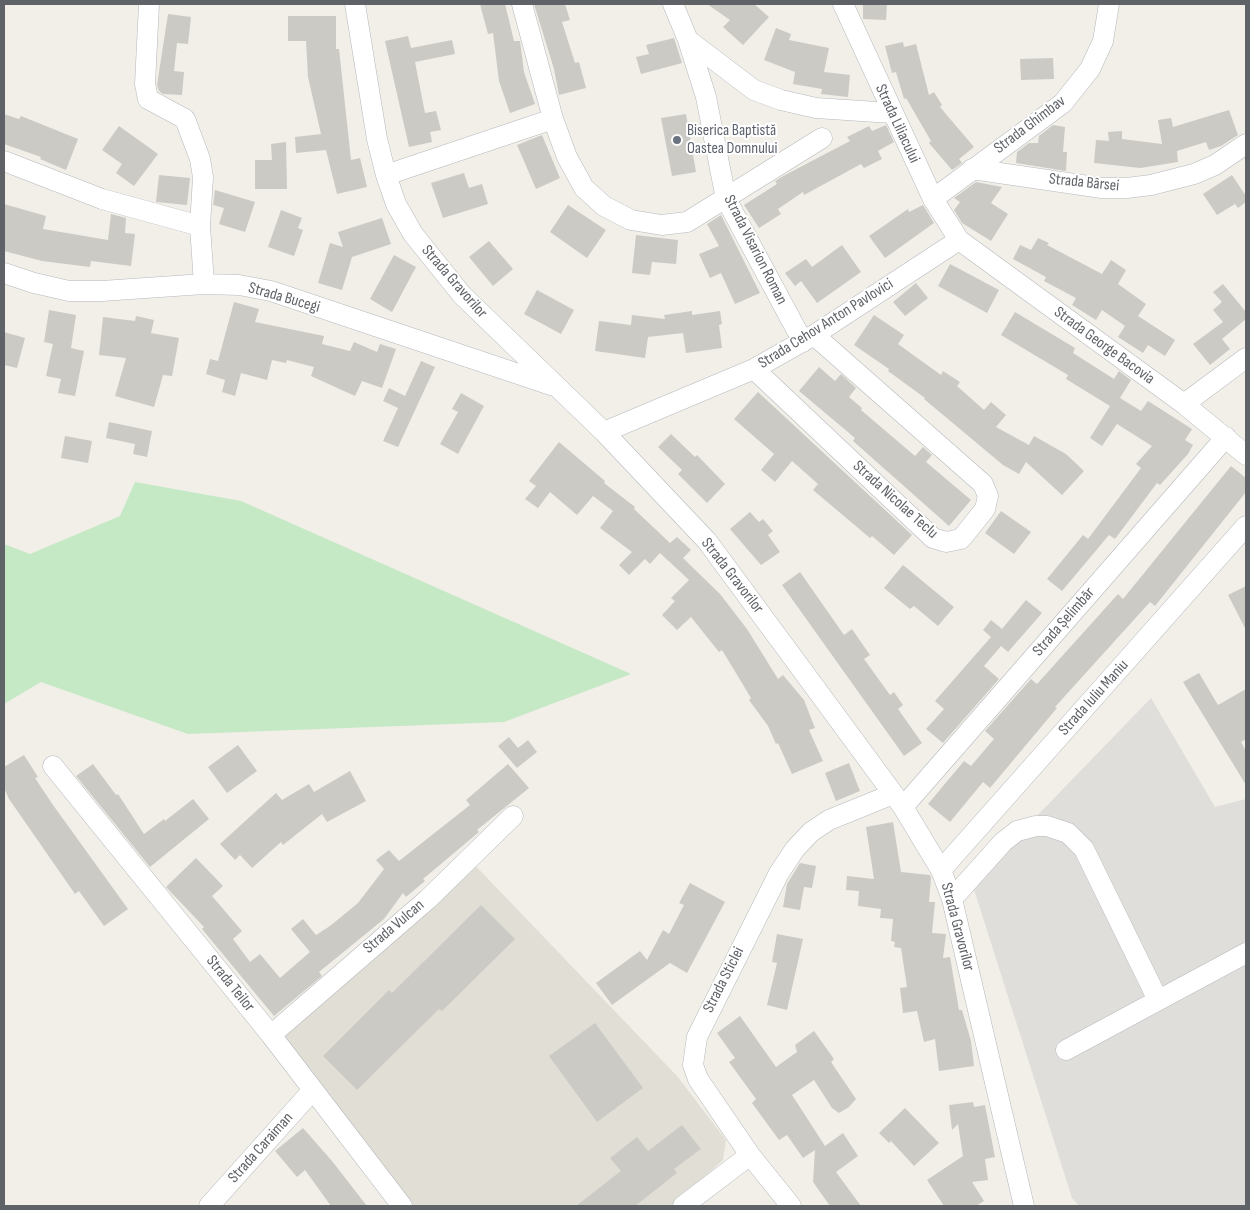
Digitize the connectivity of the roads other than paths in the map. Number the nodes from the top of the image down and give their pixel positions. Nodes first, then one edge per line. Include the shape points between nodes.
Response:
1 (149, 4) edge
2 (355, 4) edge
3 (522, 4) edge
4 (673, 4) edge
5 (843, 4) edge
6 (1109, 4) edge
7 (688, 40) junction
8 (892, 112) junction
9 (553, 119) junction
10 (822, 138) dead end
11 (1246, 144) edge
12 (4, 161) edge
13 (972, 169) junction
14 (386, 175) junction
15 (726, 199) junction
16 (933, 199) junction
17 (200, 226) junction
18 (959, 240) junction
19 (4, 273) edge
20 (204, 284) junction
21 (809, 338) junction
22 (1246, 358) edge
23 (754, 369) junction
24 (555, 386) junction
25 (1184, 404) junction
26 (604, 432) junction
27 (1226, 438) junction
28 (1246, 455) edge
29 (1246, 526) edge
30 (53, 766) dead end
31 (898, 800) junction
32 (513, 816) dead end
33 (941, 870) junction
34 (952, 899) junction
35 (1246, 953) edge
36 (1158, 1000) junction
37 (271, 1035) junction
38 (1066, 1050) dead end
39 (312, 1091) junction
40 (750, 1155) junction
41 (209, 1206) edge
42 (402, 1206) edge
43 (684, 1206) edge
44 (791, 1206) edge
45 (1024, 1206) edge

1 - 17 street via 145,84 148,99 185,119 203,177
2 - 14 street, Strada Gravorilor
3 - 9 street
4 - 7 street, Strada Visarion Roman
5 - 8 street, Strada Liliacului
6 - 13 street, Strada Ghimbav via 1103,42 1090,70 1062,103
7 - 8 street via 754,90 781,100 816,108
7 - 15 street, Strada Visarion Roman via 706,97
8 - 16 street, Strada Liliacului
9 - 14 street
9 - 15 street via 567,157 584,188 604,206 631,220 662,225 687,222
10 - 15 street
11 - 13 street, Strada Bârsei via 1215,165 1194,174 1127,188 1102,188
12 - 17 street via 102,199
13 - 16 street, Strada Ghimbav
14 - 24 street, Strada Gravorilor via 396,204 413,234 440,270
15 - 21 street, Strada Visarion Roman
16 - 18 street, Strada Liliacului
17 - 20 street
18 - 21 street, Strada Cehov Anton Pavlovici
18 - 25 street, Strada George Bacovia
19 - 20 street, Strada Bucegi via 69,291
20 - 24 street, Strada Bucegi via 239,285 271,291
21 - 23 street, Strada Cehov Anton Pavlovici
21 - 23 street, Strada Nicolae Teclu via 983,484 988,496 985,509 960,539 946,542 933,538
22 - 25 street
23 - 26 street, Strada Cehov Anton Pavlovici
24 - 26 street, Strada Gravorilor
25 - 27 street, Strada George Bacovia
26 - 31 street, Strada Gravorilor via 707,541
27 - 28 street, Strada George Bacovia
27 - 31 street, Strada Șelimbăr
29 - 33 street, Strada Iuliu Maniu
30 - 37 street, Strada Teilor
31 - 33 street, Strada Gravorilor
31 - 40 street, Strada Sticlei via 829,820 811,832 795,849 779,873 703,1021 693,1052 698,1080
32 - 37 street, Strada Vulcan via 428,899
33 - 34 street, Strada Gravorilor
34 - 36 street via 1016,832 1047,826 1068,833 1084,849
34 - 45 street, Strada Gravorilor
35 - 36 street
36 - 38 street
37 - 39 street, Strada Teilor
39 - 41 street, Strada Caraiman
39 - 42 street, Strada Teilor
40 - 43 street
40 - 44 street, Strada Sticlei

